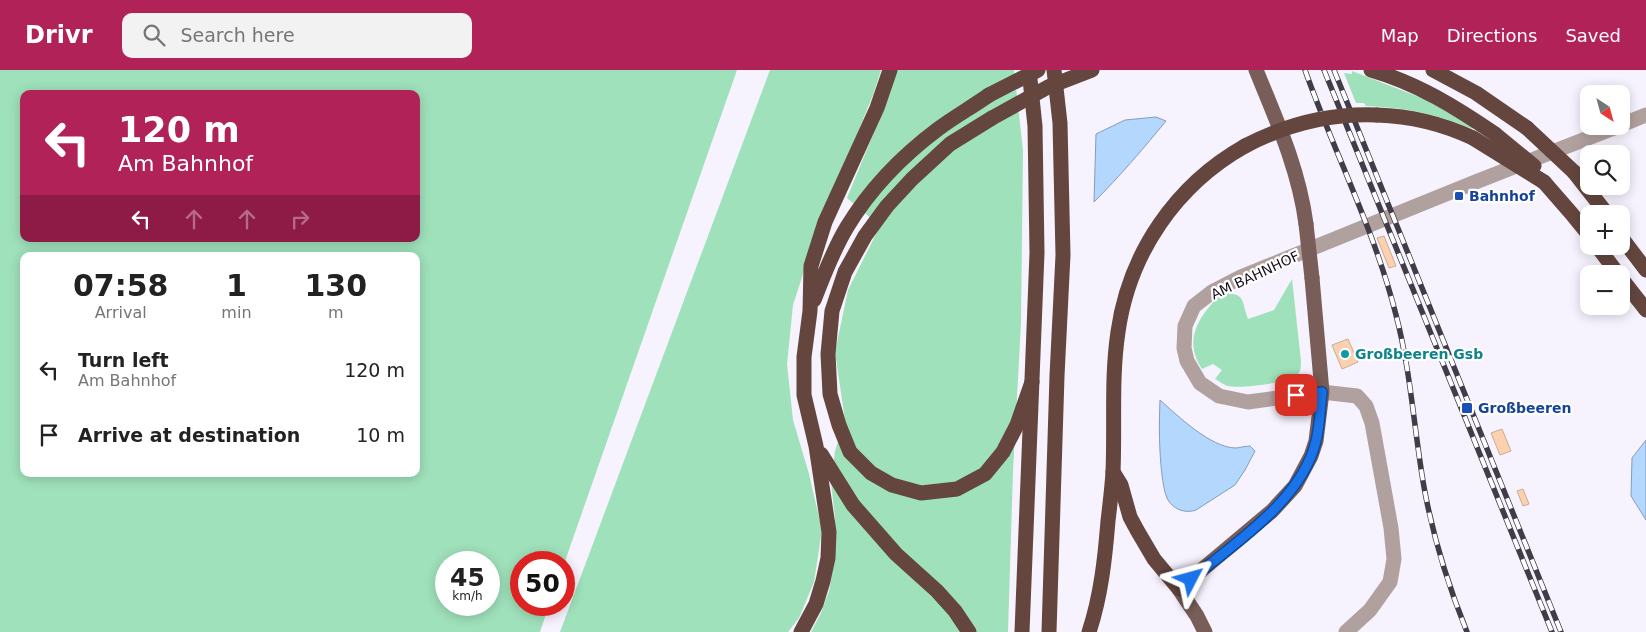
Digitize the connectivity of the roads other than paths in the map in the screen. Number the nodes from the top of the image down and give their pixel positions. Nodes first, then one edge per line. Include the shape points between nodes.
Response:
1 (890, 70) edge
2 (1029, 70) edge
3 (1038, 70) edge
4 (1054, 70) edge
5 (1092, 70) edge
6 (1256, 70) edge
7 (1372, 70) edge
8 (1433, 70) edge
9 (1646, 115) edge
10 (1630, 122) edge
11 (1597, 135) edge
12 (1544, 182) junction
13 (1600, 205) edge
14 (1580, 223) edge
15 (1630, 249) edge
16 (1646, 270) edge
17 (1630, 290) edge
18 (1646, 310) edge
19 (810, 311) junction
20 (1032, 382) junction
21 (1322, 392) junction
22 (816, 446) junction
23 (1112, 472) junction
24 (1179, 589) junction
25 (801, 632) edge
26 (969, 632) edge
27 (1022, 632) edge
28 (1050, 632) edge
29 (1089, 632) edge
30 (1205, 632) edge
31 (1346, 632) edge

1 - 19 highway via 877,108 825,222 811,266
2 - 20 highway via 1035,126 1037,253
3 - 19 highway, bridge via 989,95 938,130 901,161 872,192 847,227 826,268
4 - 28 highway via 1060,123 1063,255
5 - 20 highway, bridge via 1048,87 992,118 950,144 918,173 865,236 845,272 832,311 828,354 830,394 838,425 850,452 871,473 892,486 921,493 957,489 985,474 1003,452 1017,425
6 - 21 main road, bridge via 1294,164 1302,197
7 - 12 highway, bridge via 1425,91 1496,134 1534,166
8 - 13 highway, bridge via 1476,93 1527,128 1574,172
9 - 10 street, AM BAHNHOF
11 - 21 street, AM BAHNHOF via 1241,277 1194,306 1186,326 1184,348 1187,361 1200,383 1219,396 1248,402
12 - 14 highway
12 - 23 highway, bridge via 1460,132 1395,115 1336,116 1283,128 1218,163 1180,197 1160,222 1128,285 1118,332 1112,407
15 - 16 highway
17 - 18 highway
19 - 22 highway via 804,357 804,395
20 - 27 highway
21 - 24 main road via 1316,441 1295,486 1272,512
21 - 31 street, AM BAHNHOF via 1357,396 1366,406 1391,528 1394,559 1390,582 1370,610
22 - 25 highway via 828,519 828,558 816,604
22 - 26 highway via 853,505 896,554 937,591
23 - 24 highway via 1121,485 1137,530 1154,559
23 - 29 highway via 1105,560 1097,609
24 - 30 main road

